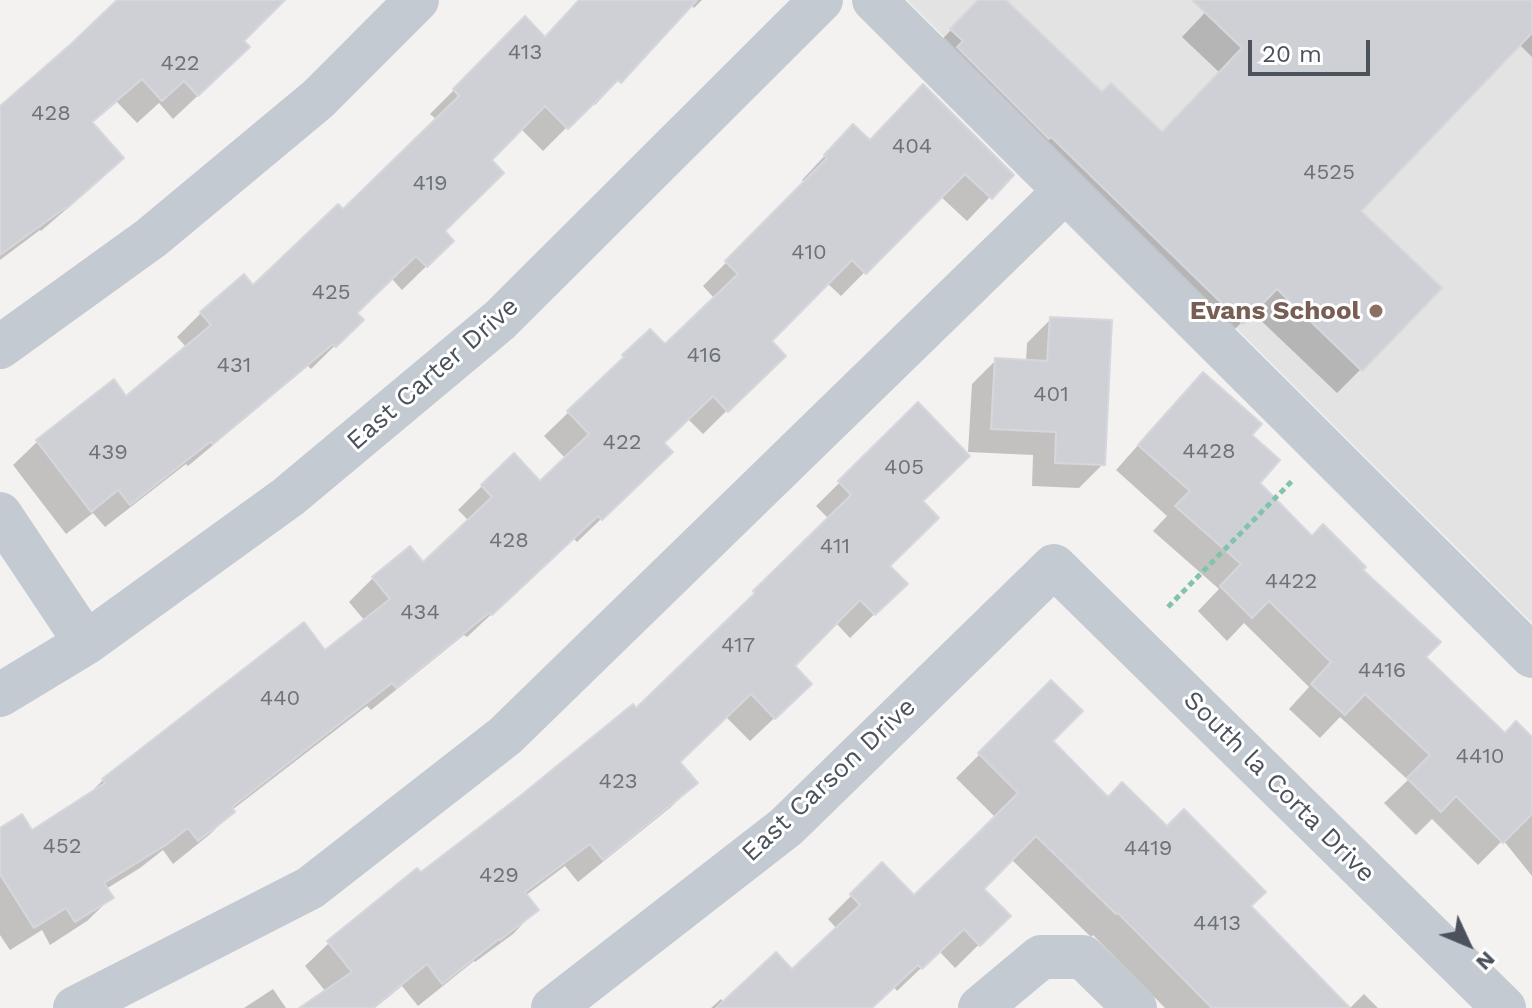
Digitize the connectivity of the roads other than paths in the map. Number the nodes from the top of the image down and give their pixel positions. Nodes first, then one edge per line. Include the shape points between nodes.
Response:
1 (417, 0) edge
2 (821, 0) edge
3 (874, 0) edge
4 (1065, 191) junction
5 (0, 347) edge
6 (0, 514) edge
7 (1054, 566) joint
8 (86, 643) junction
9 (1532, 656) edge
10 (0, 695) edge
11 (75, 1008) edge
12 (553, 1008) edge
13 (980, 1008) edge
14 (1135, 1008) edge
15 (1504, 1008) edge

1 - 5 street via 318,99 163,229
2 - 8 street, East Carter Drive via 500,320 288,497
3 - 4 street
4 - 9 street
4 - 11 street via 505,736 310,888
6 - 8 street
7 - 12 street, East Carson Drive via 786,827
7 - 15 street, South la Corta Drive
8 - 10 street, East Carter Drive
13 - 14 street via 1041,957 1083,957

